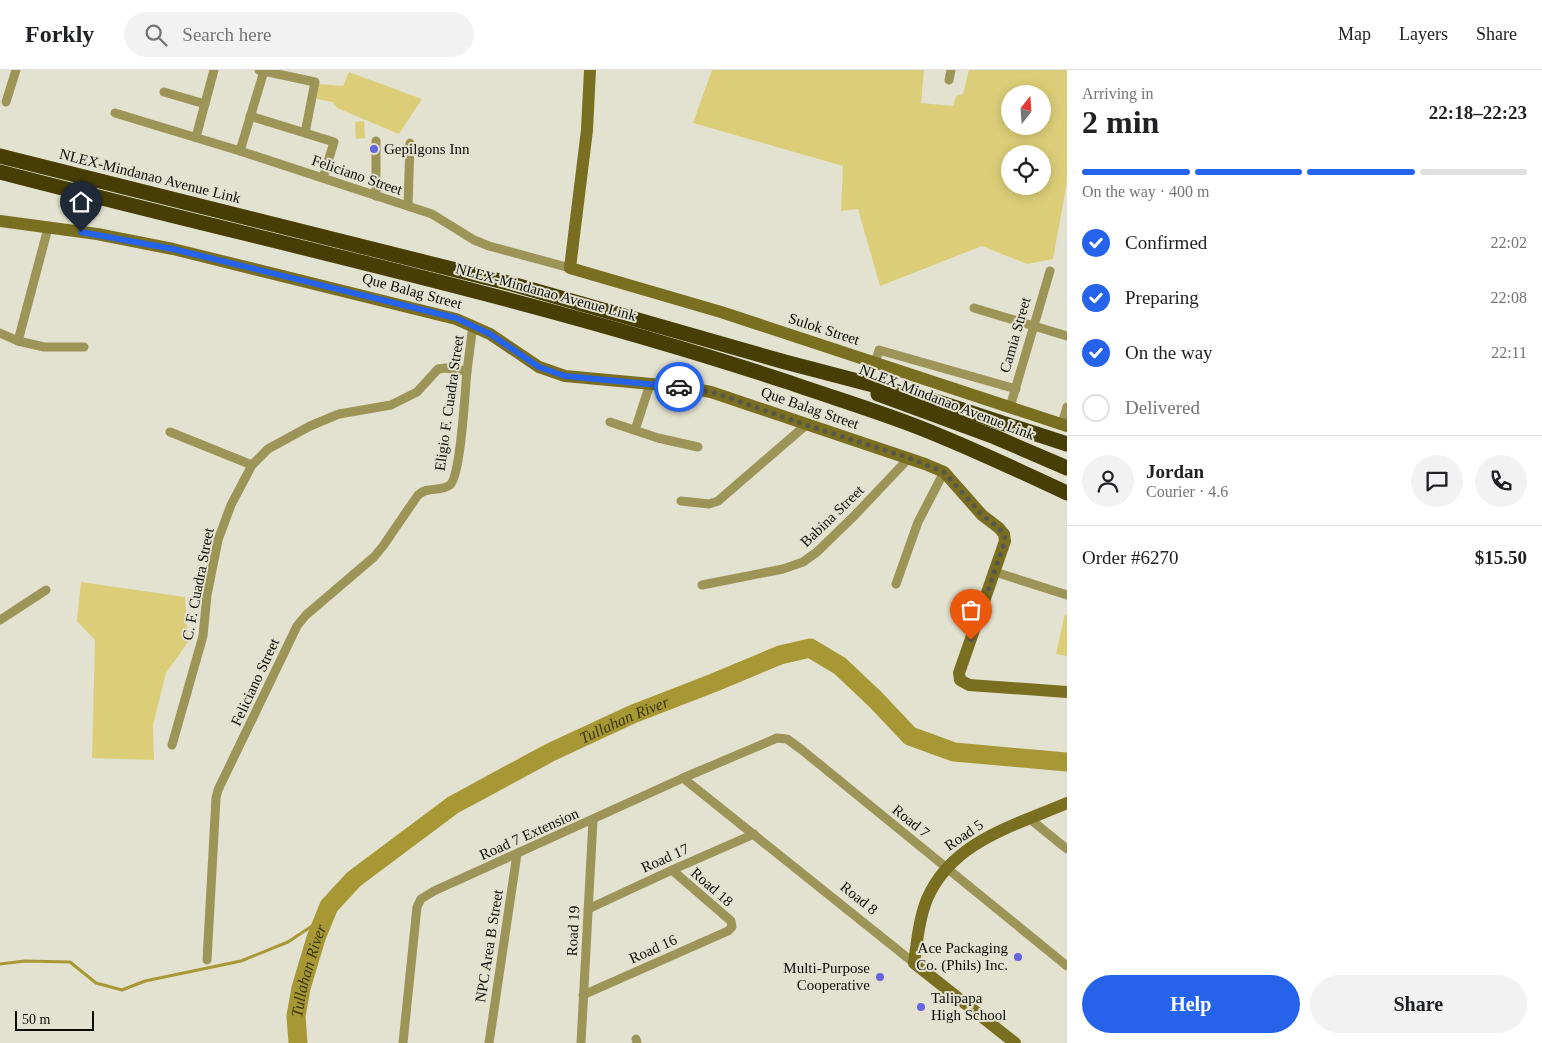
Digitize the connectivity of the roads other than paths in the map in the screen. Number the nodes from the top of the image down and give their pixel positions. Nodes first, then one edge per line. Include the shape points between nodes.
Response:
1 (16, 70) edge
2 (202, 70) edge
3 (590, 70) edge
4 (951, 70) edge
5 (261, 71) edge
6 (213, 72) edge
7 (949, 80) dead end
8 (164, 92) dead end
9 (6, 102) dead end
10 (205, 104) junction
11 (115, 113) dead end
12 (250, 116) junction
13 (305, 133) junction
14 (196, 137) junction
15 (376, 141) dead end
16 (410, 143) dead end
17 (240, 150) junction
18 (0, 156) edge
19 (0, 172) edge
20 (323, 178) junction
21 (376, 196) junction
22 (408, 206) junction
23 (0, 222) edge
24 (48, 228) junction
25 (570, 268) junction
26 (1050, 271) dead end
27 (974, 308) dead end
28 (473, 325) junction
29 (1035, 327) junction
30 (0, 333) edge
31 (1067, 336) edge
32 (18, 341) junction
33 (84, 347) dead end
34 (785, 362) junction
35 (875, 363) junction
36 (467, 371) junction
37 (650, 384) junction
38 (1016, 389) junction
39 (1010, 407) junction
40 (1067, 407) edge
41 (610, 422) dead end
42 (806, 425) junction
43 (1064, 425) edge
44 (635, 430) junction
45 (170, 432) dead end
46 (1067, 444) edge
47 (698, 447) dead end
48 (909, 458) junction
49 (252, 465) junction
50 (1067, 468) edge
51 (944, 472) junction
52 (450, 484) joint
53 (1067, 493) edge
54 (681, 502) dead end
55 (995, 572) junction
56 (896, 584) dead end
57 (702, 585) dead end
58 (46, 590) dead end
59 (1067, 595) edge
60 (0, 620) edge
61 (1067, 692) edge
62 (782, 738) joint
63 (172, 745) dead end
64 (683, 778) junction
65 (1067, 803) edge
66 (1030, 819) junction
67 (593, 820) junction
68 (754, 834) junction
69 (1067, 849) edge
70 (517, 854) junction
71 (946, 868) junction
72 (672, 870) junction
73 (588, 909) junction
74 (732, 927) joint
75 (207, 960) dead end
76 (914, 963) junction
77 (1067, 966) edge
78 (584, 995) junction
79 (403, 1043) edge
80 (489, 1043) edge
81 (581, 1043) edge
82 (1015, 1043) edge

1 - 9 street
2 - 6 street
3 - 25 street via 587,130
4 - 7 street
5 - 12 street
5 - 13 street via 315,82
6 - 10 street
8 - 10 street
10 - 14 street
11 - 14 street, Feliciano Street
12 - 13 street
12 - 17 street
13 - 20 street via 334,142
14 - 17 street, Feliciano Street
15 - 21 street
16 - 22 street
17 - 20 street, Feliciano Street
18 - 34 highway, NLEX-Mindanao Avenue Link via 512,284
19 - 53 highway, NLEX-Mindanao Avenue Link via 507,298 735,364 916,426
20 - 21 street, Feliciano Street
21 - 22 street, Feliciano Street
22 - 25 street, Feliciano Street via 432,214 481,243
23 - 24 street, Que Balag Street
24 - 28 street, Que Balag Street via 173,249 456,318
24 - 32 street
25 - 35 street, Sulok Street via 721,312
26 - 29 street, Camia Street
27 - 29 street
28 - 36 street, Eligio F. Cuadra Street
28 - 37 street, Que Balag Street via 539,367 565,376
29 - 31 street
29 - 38 street, Camia Street
30 - 32 street
32 - 33 street via 44,347
34 - 46 highway, NLEX-Mindanao Avenue Link via 938,402
34 - 50 highway, NLEX-Mindanao Avenue Link via 950,420
35 - 38 street via 879,350
35 - 39 street, Sulok Street
36 - 49 street, C. F. Cuadra Street via 438,369 417,392 391,405 339,414 310,426 268,449
36 - 52 street, Eligio F. Cuadra Street via 460,447
37 - 42 street, Que Balag Street via 711,392
37 - 44 street
38 - 39 street, Camia Street
39 - 43 street, Sulok Street
40 - 43 street
41 - 44 street
42 - 48 street, Que Balag Street
42 - 54 street via 718,500 710,504
44 - 47 street
45 - 49 street
48 - 51 street, Que Balag Street
48 - 57 street, Babina Street via 855,515 803,562
49 - 63 street, C. F. Cuadra Street via 221,532 207,595 203,636
51 - 55 street via 982,515 1004,534 1005,541
51 - 56 street via 918,522
52 - 75 street, Feliciano Street via 418,494 384,546 297,626 216,798
55 - 59 street
55 - 61 street via 959,674 960,680 969,685
58 - 60 street
62 - 64 street, Road 7 Extension
62 - 71 street, Road 7 via 802,750
64 - 67 street, Road 7 Extension
64 - 68 street, Road 8
65 - 66 street, Road 5
66 - 69 street
66 - 71 street, Road 5 via 985,838
67 - 70 street, Road 7 Extension
67 - 73 street, Road 19
68 - 72 street, Road 17
68 - 76 street, Road 8
70 - 79 street, Road 7 Extension via 421,899 417,907
70 - 80 street, NPC Area B Street
71 - 76 street, Road 5 via 927,900
71 - 77 street, Road 7
72 - 73 street, Road 17
72 - 74 street, Road 18 via 731,922
73 - 78 street, Road 19
74 - 78 street, Road 16
76 - 82 street, Road 8
78 - 81 street, Road 19

